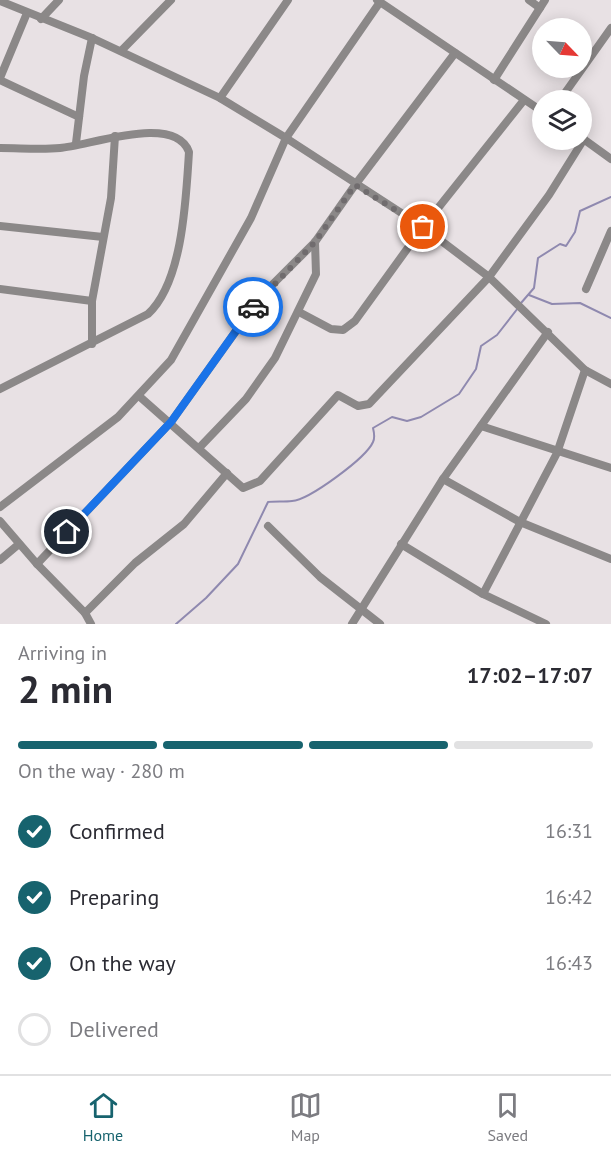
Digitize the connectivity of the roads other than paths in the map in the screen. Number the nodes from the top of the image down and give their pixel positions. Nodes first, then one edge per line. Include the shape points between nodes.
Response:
1 (59, 0) edge
2 (171, 0) edge
3 (288, 0) edge
4 (529, 0) edge
5 (0, 1) edge
6 (378, 1) edge
7 (543, 4) edge
8 (27, 13) junction
9 (41, 19) junction
10 (611, 28) edge
11 (92, 38) junction
12 (121, 51) junction
13 (455, 53) junction
14 (0, 79) edge
15 (494, 80) junction
16 (567, 90) edge
17 (220, 98) junction
18 (524, 100) junction
19 (532, 105) edge
20 (79, 117) junction
21 (115, 136) junction
22 (286, 138) junction
23 (76, 144) junction
24 (592, 145) edge
25 (0, 148) edge
26 (576, 150) edge
27 (611, 159) edge
28 (355, 185) junction
29 (0, 226) edge
30 (423, 227) junction
31 (611, 231) edge
32 (103, 237) junction
33 (315, 242) junction
34 (489, 277) junction
35 (0, 289) edge
36 (586, 289) dead end
37 (92, 301) junction
38 (298, 312) junction
39 (548, 332) junction
40 (92, 344) junction
41 (585, 370) junction
42 (611, 384) edge
43 (0, 389) edge
44 (139, 396) junction
45 (171, 422) junction
46 (481, 426) junction
47 (200, 448) junction
48 (557, 453) junction
49 (611, 468) edge
50 (227, 473) junction
51 (443, 479) junction
52 (0, 507) edge
53 (0, 520) edge
54 (520, 522) junction
55 (268, 526) dead end
56 (19, 544) junction
57 (401, 544) junction
58 (611, 559) edge
59 (0, 560) edge
60 (37, 564) junction
61 (483, 594) junction
62 (360, 610) junction
63 (85, 613) junction
64 (91, 624) edge
65 (352, 624) edge
66 (380, 624) edge
67 (546, 624) edge

1 - 9 street
2 - 12 street
3 - 17 street
4 - 7 street
5 - 8 street
6 - 13 street
6 - 22 street
7 - 15 street
8 - 9 street
8 - 14 street
9 - 11 street
10 - 16 street
11 - 12 street
11 - 20 street
12 - 17 street
13 - 15 street
13 - 28 street
14 - 20 street
15 - 18 street
17 - 22 street
18 - 19 street
18 - 30 street
20 - 23 street
21 - 23 street
21 - 32 street via 111,198
21 - 40 street via 168,136 186,143 189,152 184,224 161,302 148,314
22 - 28 street
22 - 44 street via 251,218 201,309 171,360
23 - 25 street via 60,148
24 - 27 street
26 - 34 street via 549,195
28 - 30 street
28 - 33 street
29 - 32 street
30 - 34 street
30 - 38 street via 355,321 343,330 331,329
31 - 36 street
32 - 37 street
33 - 38 street via 316,274
33 - 45 street via 261,296
34 - 39 street
34 - 50 street via 369,404 358,406 338,395 260,481 250,487 243,488
35 - 37 street
37 - 40 street
38 - 47 street via 275,358 246,399
39 - 41 street
39 - 46 street
40 - 43 street
41 - 42 street
41 - 48 street
44 - 45 street
44 - 52 street via 118,417
45 - 47 street
45 - 60 street
46 - 48 street
46 - 51 street
47 - 50 street
48 - 49 street
48 - 54 street
50 - 63 street via 184,524 135,563
51 - 54 street
51 - 57 street
53 - 56 street
54 - 58 street
54 - 61 street
55 - 62 street
56 - 59 street
56 - 60 street
57 - 61 street
57 - 62 street
60 - 63 street
61 - 67 street
62 - 65 street
62 - 66 street
63 - 64 street

